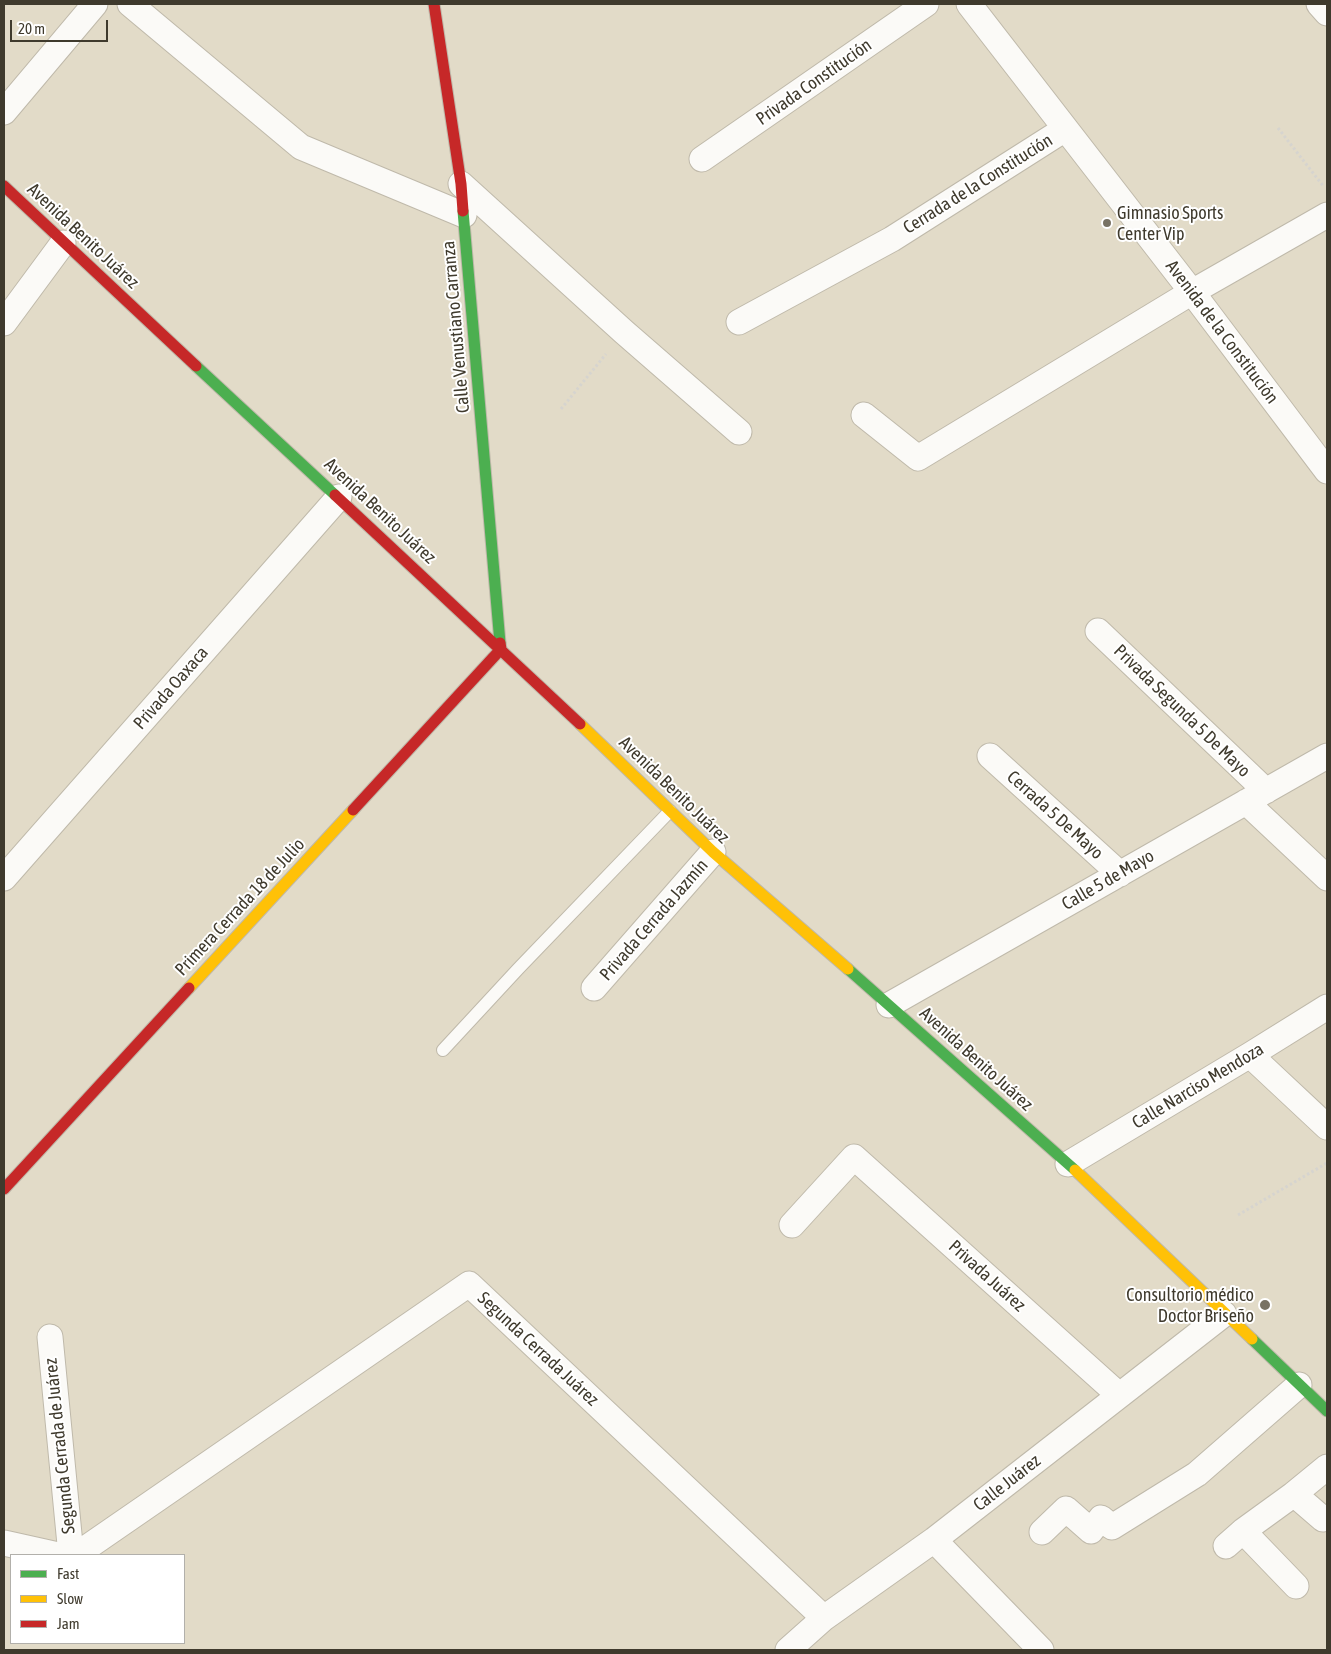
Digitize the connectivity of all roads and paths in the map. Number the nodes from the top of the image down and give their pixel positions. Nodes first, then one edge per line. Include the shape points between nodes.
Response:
1 (94, 4) edge
2 (130, 4) edge
3 (434, 4) edge
4 (926, 4) edge
5 (969, 4) edge
6 (1319, 4) edge
7 (1327, 12) edge
8 (4, 112) edge
9 (1278, 128) dead end
10 (1064, 129) junction
11 (702, 159) dead end
12 (461, 184) junction
13 (4, 186) edge
14 (1327, 191) edge
15 (464, 215) junction
16 (1327, 215) edge
17 (62, 243) junction
18 (1192, 292) junction
19 (739, 322) dead end
20 (4, 323) edge
21 (624, 332) junction
22 (561, 409) dead end
23 (864, 415) dead end
24 (739, 432) dead end
25 (1327, 470) edge
26 (339, 497) junction
27 (1098, 631) dead end
28 (501, 649) junction
29 (990, 756) dead end
30 (1327, 756) edge
31 (1256, 796) junction
32 (670, 811) junction
33 (713, 852) junction
34 (1120, 874) junction
35 (4, 878) edge
36 (1327, 878) edge
37 (594, 988) dead end
38 (890, 1005) junction
39 (1327, 1007) edge
40 (443, 1050) dead end
41 (1250, 1055) junction
42 (1327, 1127) edge
43 (1327, 1163) edge
44 (1068, 1164) junction
45 (4, 1189) edge
46 (1238, 1215) dead end
47 (792, 1225) dead end
48 (1224, 1314) junction
49 (50, 1337) dead end
50 (1299, 1385) junction
51 (1119, 1395) junction
52 (1327, 1411) edge
53 (1327, 1467) edge
54 (1294, 1494) junction
55 (1323, 1519) dead end
56 (1042, 1532) dead end
57 (934, 1540) junction
58 (4, 1543) edge
59 (54, 1554) edge
60 (71, 1554) edge
61 (77, 1554) edge
62 (1296, 1586) dead end
63 (824, 1618) junction
64 (788, 1650) edge
65 (1041, 1650) edge

1 - 8 street
2 - 15 street via 301,147
3 - 12 main road, Calle Venustiano Carranza
4 - 11 street, Privada Constitución
5 - 10 street, Avenida de la Constitución
6 - 7 street
9 - 14 path
10 - 18 street, Avenida de la Constitución
10 - 19 street, Cerrada de la Constitución via 892,239
12 - 15 main road, Calle Venustiano Carranza
12 - 21 street
13 - 17 main road, Avenida Benito Juárez
15 - 28 main road, Calle Venustiano Carranza
16 - 18 street
17 - 20 street
17 - 26 main road, Avenida Benito Juárez
18 - 23 street via 918,458
18 - 25 street, Avenida de la Constitución
21 - 22 path
21 - 24 street
26 - 28 main road, Avenida Benito Juárez
26 - 35 street, Privada Oaxaca
27 - 31 street, Privada Segunda 5 De Mayo
28 - 32 main road, Avenida Benito Juárez
28 - 45 main road, Primera Cerrada 18 de Julio
29 - 34 street, Cerrada 5 De Mayo
30 - 31 street, Calle 5 de Mayo
31 - 34 street, Calle 5 de Mayo
31 - 36 street, Privada Segunda 5 De Mayo
32 - 33 main road, Avenida Benito Juárez
32 - 40 lane
33 - 37 street, Privada Cerrada Jazmín
33 - 38 main road, Avenida Benito Juárez
34 - 38 street, Calle 5 de Mayo
38 - 44 main road, Avenida Benito Juárez
39 - 41 street, Calle Narciso Mendoza
41 - 42 street
41 - 44 street, Calle Narciso Mendoza
43 - 46 path
44 - 48 main road, Avenida Benito Juárez
47 - 51 street, Privada Juárez via 854,1157
48 - 50 main road, Avenida Benito Juárez
48 - 51 street, Calle Juárez
49 - 60 street, Segunda Cerrada de Juárez
50 - 52 main road, Avenida Benito Juárez
50 - 56 street via 1197,1474 1112,1527 1101,1518 1091,1530 1066,1509
51 - 57 street, Calle Juárez
53 - 54 street
54 - 55 street
54 - 62 street via 1235,1539
57 - 63 street, Calle Juárez
57 - 65 street
58 - 59 street
61 - 63 street, Segunda Cerrada Juárez via 469,1284
63 - 64 street, Calle Juárez

